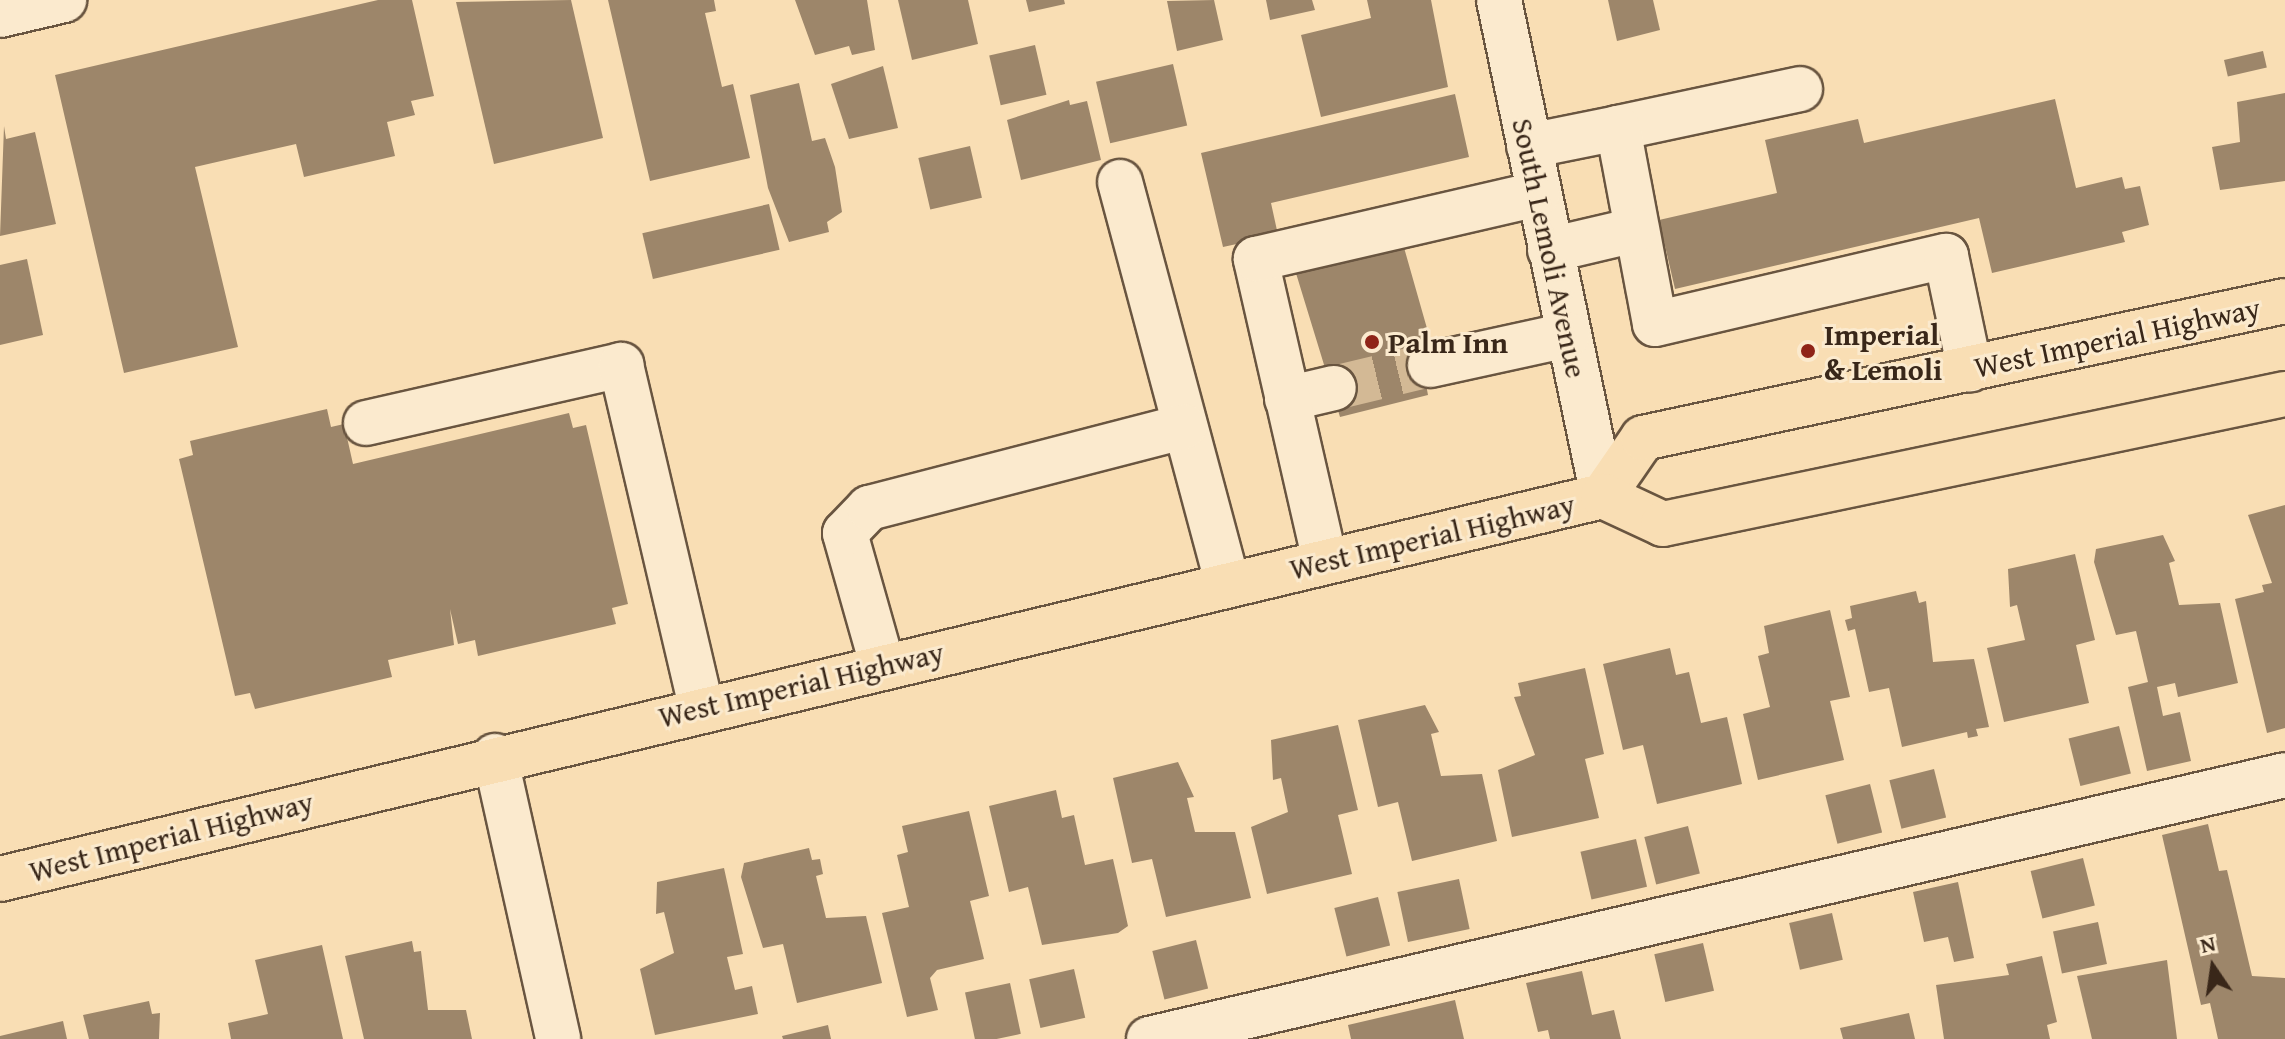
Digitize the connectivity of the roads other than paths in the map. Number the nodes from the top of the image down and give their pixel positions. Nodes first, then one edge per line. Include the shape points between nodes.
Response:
1 (64, 0) edge
2 (1499, 0) edge
3 (0, 15) edge
4 (1800, 89) dead end
5 (1618, 128) junction
6 (1529, 146) junction
7 (1120, 182) dead end
8 (1538, 194) junction
9 (1635, 230) junction
10 (1550, 250) junction
11 (2285, 301) edge
12 (1568, 335) junction
13 (1430, 365) tunnel mouth
14 (1970, 370) junction
15 (1334, 388) tunnel mouth
16 (2285, 394) edge
17 (1287, 399) junction
18 (366, 423) dead end
19 (1185, 426) junction
20 (1603, 496) junction
21 (1325, 561) junction
22 (1228, 584) junction
23 (882, 664) junction
24 (701, 707) junction
25 (495, 756) junction
26 (2285, 775) edge
27 (0, 879) edge
28 (558, 1039) edge
29 (1149, 1039) edge

1 - 3 street
2 - 6 street, South Lemoli Avenue
4 - 5 street
5 - 6 street
5 - 9 street
6 - 8 street, South Lemoli Avenue
7 - 19 street
8 - 10 street, South Lemoli Avenue
8 - 17 street via 1256,259
9 - 10 street
9 - 14 street via 1655,324 1946,256
10 - 12 street, South Lemoli Avenue
11 - 14 main road, West Imperial Highway
12 - 13 street
12 - 20 street, South Lemoli Avenue
14 - 20 main road, West Imperial Highway via 1643,438
15 - 17 street
16 - 20 main road, West Imperial Highway via 1663,524
17 - 21 street
18 - 24 street via 621,365
19 - 22 street
19 - 23 street via 869,508 845,533
20 - 21 main road, West Imperial Highway
21 - 22 main road, West Imperial Highway
22 - 23 main road, West Imperial Highway
23 - 24 main road, West Imperial Highway
24 - 25 main road, West Imperial Highway
25 - 27 main road, West Imperial Highway
25 - 28 street
26 - 29 street

